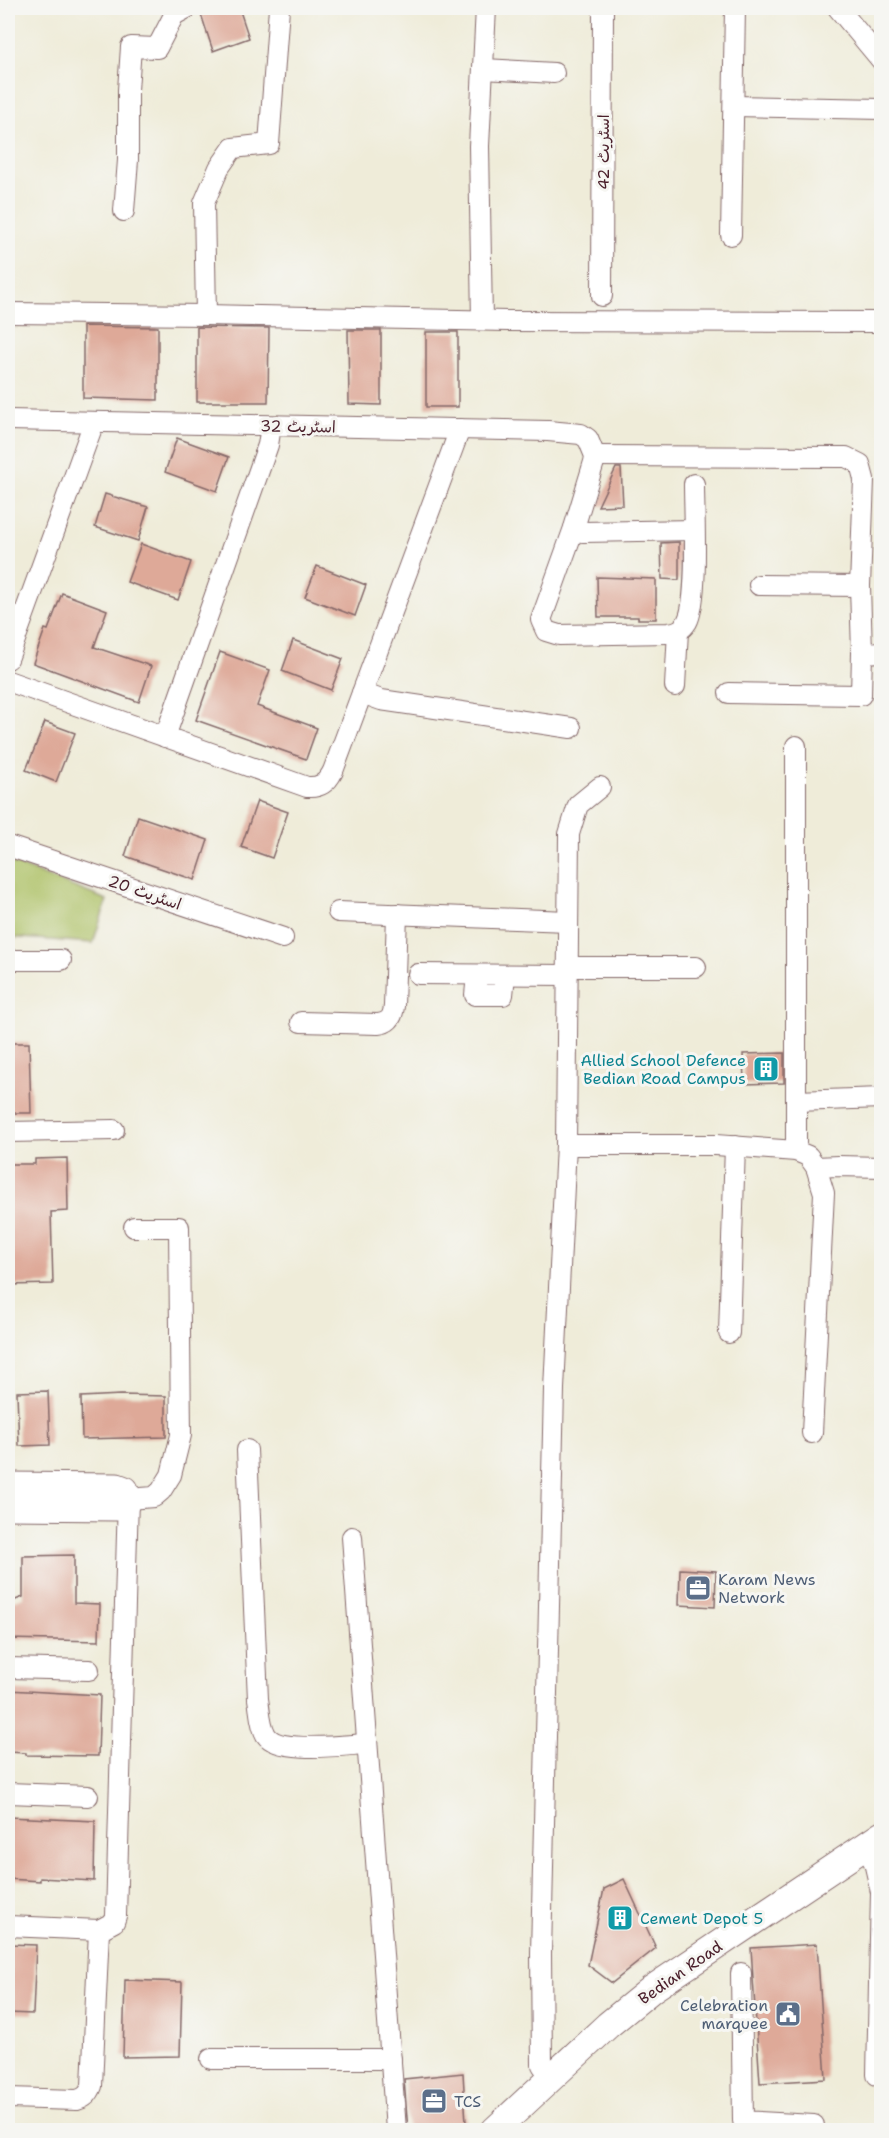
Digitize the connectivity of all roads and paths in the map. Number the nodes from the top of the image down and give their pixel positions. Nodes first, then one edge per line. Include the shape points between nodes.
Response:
1 (188, 8) edge
2 (279, 8) edge
3 (486, 8) edge
4 (603, 8) edge
5 (735, 8) edge
6 (838, 8) edge
7 (882, 61) edge
8 (484, 69) junction
9 (554, 73) dead end
10 (734, 106) junction
11 (882, 109) edge
12 (123, 212) dead end
13 (731, 235) dead end
14 (603, 296) dead end
15 (8, 313) edge
16 (206, 315) junction
17 (482, 320) junction
18 (882, 322) edge
19 (8, 420) edge
20 (94, 422) junction
21 (270, 426) junction
22 (460, 429) junction
23 (591, 448) junction
24 (694, 484) dead end
25 (574, 528) junction
26 (694, 530) junction
27 (759, 585) dead end
28 (860, 586) junction
29 (678, 632) junction
30 (872, 653) edge
31 (8, 659) edge
32 (8, 681) edge
33 (675, 686) dead end
34 (362, 693) junction
35 (729, 693) dead end
36 (571, 728) dead end
37 (165, 737) junction
38 (796, 746) dead end
39 (600, 788) dead end
40 (8, 846) edge
41 (338, 912) dead end
42 (396, 914) junction
43 (568, 921) junction
44 (283, 938) dead end
45 (8, 960) edge
46 (61, 960) dead end
47 (696, 967) dead end
48 (568, 971) junction
49 (418, 974) dead end
50 (301, 1022) dead end
51 (882, 1098) edge
52 (796, 1101) junction
53 (114, 1131) dead end
54 (8, 1132) edge
55 (566, 1145) junction
56 (735, 1146) junction
57 (796, 1151) junction
58 (816, 1167) junction
59 (882, 1167) edge
60 (134, 1227) dead end
61 (729, 1333) dead end
62 (812, 1433) dead end
63 (247, 1450) dead end
64 (8, 1486) edge
65 (128, 1499) junction
66 (8, 1506) edge
67 (352, 1537) dead end
68 (8, 1668) edge
69 (89, 1670) dead end
70 (366, 1744) junction
71 (8, 1793) edge
72 (88, 1796) dead end
73 (873, 1840) edge
74 (8, 1926) edge
75 (99, 1930) junction
76 (741, 1973) dead end
77 (210, 2058) dead end
78 (391, 2059) junction
79 (877, 2075) dead end
80 (551, 2077) junction
81 (8, 2098) edge
82 (396, 2130) edge
83 (495, 2130) edge
84 (814, 2130) edge

1 - 12 street via 174,15 157,48 130,47
2 - 16 street via 269,144 233,148 219,168 204,203
3 - 8 street
4 - 14 street, اسٹریٹ 42
5 - 10 street
6 - 7 street
8 - 9 street
8 - 17 street via 478,146
10 - 11 street
10 - 13 street
15 - 16 street
16 - 17 street
17 - 18 street
19 - 20 street, اسٹریٹ 32
20 - 21 street, اسٹریٹ 32
20 - 31 street
21 - 22 street, اسٹریٹ 32
21 - 37 street via 268,445
22 - 23 street, اسٹریٹ 32 via 581,434
22 - 34 street
23 - 25 street via 590,479
23 - 28 street, اسٹریٹ 32 via 855,460 864,478
24 - 26 street
25 - 26 street via 583,532
25 - 29 street via 543,614 542,626 546,631 559,635
26 - 29 street via 691,613
27 - 28 street
28 - 30 street
29 - 33 street
30 - 35 street via 861,694
32 - 37 street
34 - 36 street via 381,700
34 - 37 street via 329,778 316,788
38 - 52 street
39 - 43 street via 578,805 569,834
40 - 44 street, اسٹریٹ 20
41 - 42 street
42 - 43 street
42 - 50 street via 391,1018 378,1024
43 - 48 street
45 - 46 street
47 - 48 street
48 - 49 street via 505,975 503,995 475,995 477,975
48 - 55 street
51 - 52 street
52 - 57 street
53 - 54 street
55 - 56 street
55 - 80 street via 554,1389 541,1954 542,2065
56 - 57 street
56 - 61 street
57 - 58 street via 808,1156
58 - 59 street
58 - 62 street via 824,1193
60 - 65 street via 179,1227 181,1435 171,1475 161,1491 151,1497
63 - 70 street via 262,1725 267,1737 277,1744
64 - 65 main road via 117,1487 125,1490
65 - 66 main road via 119,1507
65 - 75 street via 116,1916 114,1922
67 - 70 street
68 - 69 street
70 - 78 street
71 - 72 street
73 - 79 street via 881,1892
73 - 80 main road, Bedian Road via 651,1989
74 - 75 street
75 - 81 street via 90,2092 77,2100
76 - 84 street via 743,2121 814,2125
77 - 78 street
78 - 82 street
80 - 83 main road, Bedian Road

